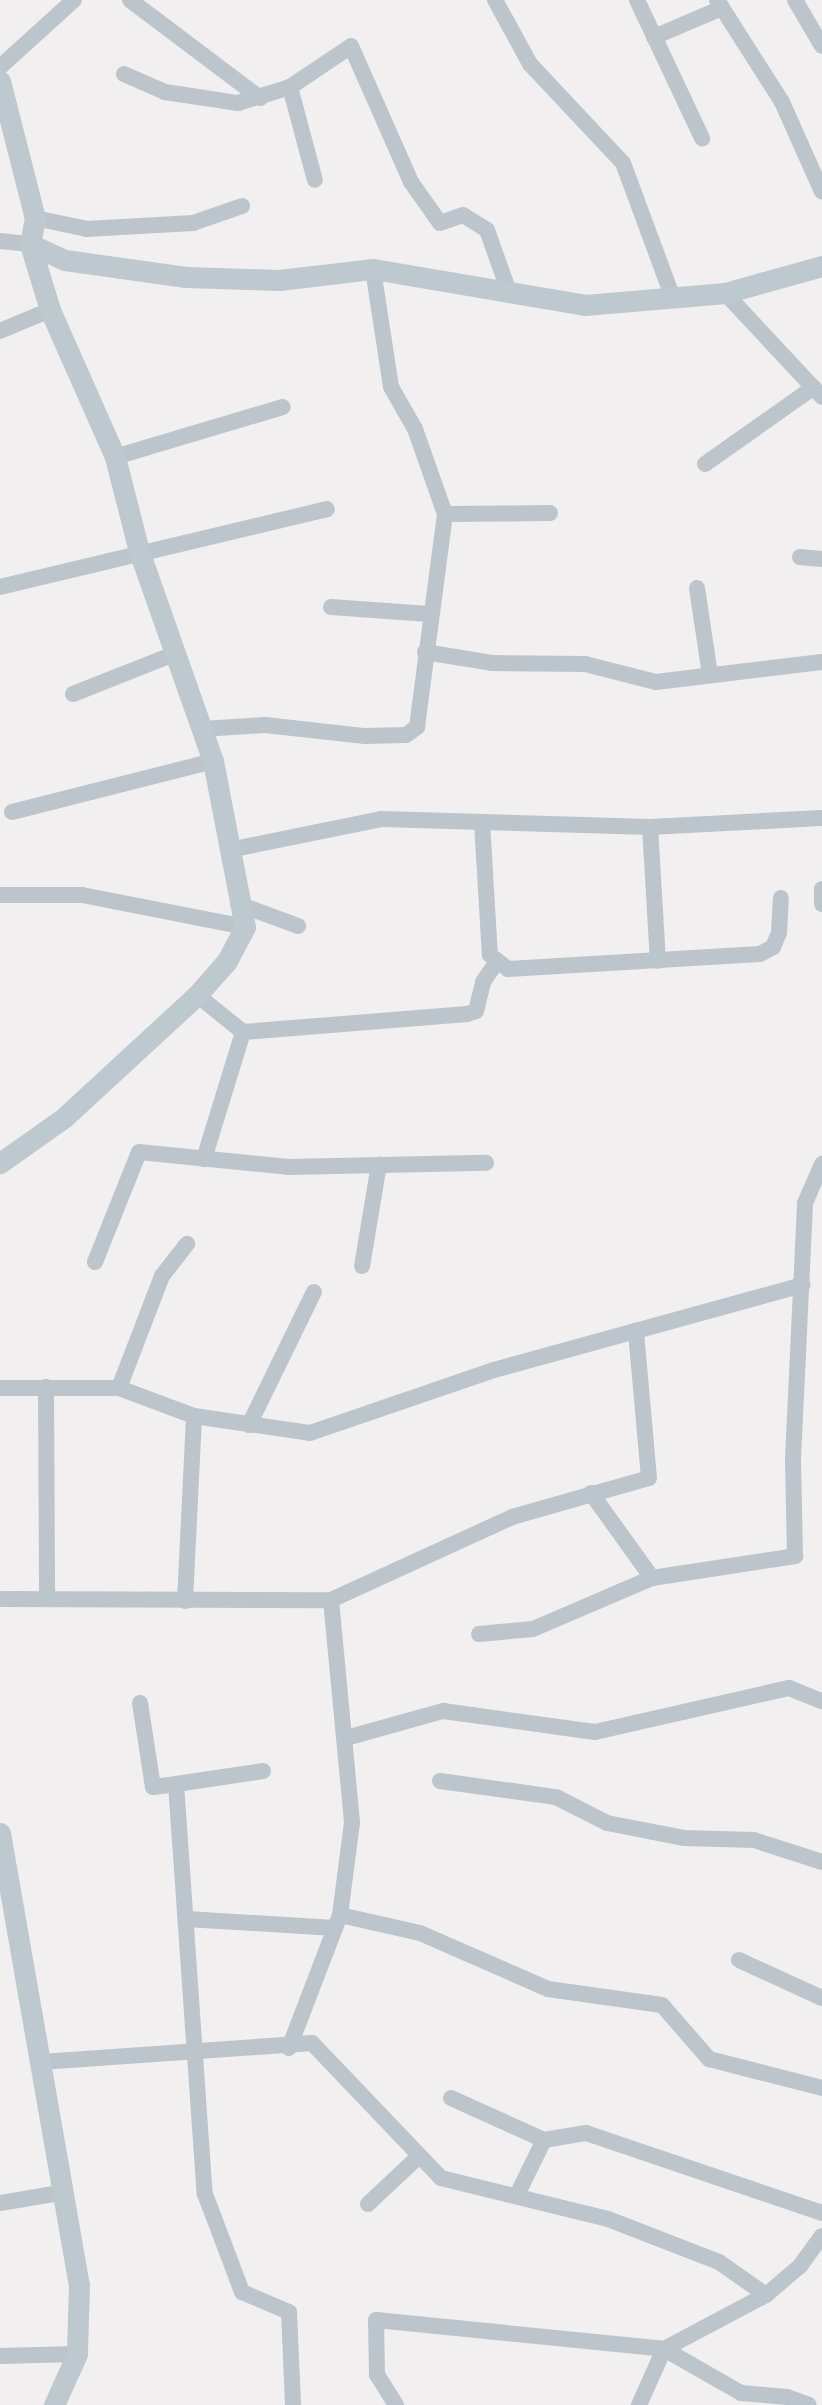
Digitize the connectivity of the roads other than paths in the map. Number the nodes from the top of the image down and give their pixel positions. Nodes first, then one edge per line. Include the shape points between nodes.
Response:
1 (74, 0) edge
2 (130, 0) edge
3 (495, 0) edge
4 (637, 0) edge
5 (795, 0) edge
6 (720, 4) edge
7 (654, 37) junction
8 (822, 46) edge
9 (0, 67) edge
10 (124, 74) dead end
11 (0, 81) edge
12 (290, 87) junction
13 (260, 98) junction
14 (702, 138) dead end
15 (315, 180) dead end
16 (822, 192) edge
17 (242, 205) dead end
18 (35, 218) junction
19 (0, 241) edge
20 (30, 244) junction
21 (822, 267) edge
22 (373, 269) junction
23 (509, 292) junction
24 (725, 293) junction
25 (673, 299) junction
26 (50, 310) junction
27 (0, 331) edge
28 (818, 392) edge
29 (283, 407) dead end
30 (115, 457) junction
31 (705, 464) dead end
32 (327, 509) dead end
33 (550, 513) dead end
34 (445, 514) junction
35 (139, 551) junction
36 (800, 557) dead end
37 (822, 559) edge
38 (0, 587) edge
39 (697, 588) dead end
40 (331, 607) dead end
41 (429, 614) junction
42 (425, 652) junction
43 (174, 654) junction
44 (822, 662) edge
45 (710, 675) junction
46 (72, 694) dead end
47 (203, 729) junction
48 (213, 761) junction
49 (12, 812) dead end
50 (822, 818) edge
51 (482, 822) junction
52 (650, 827) junction
53 (234, 849) junction
54 (822, 889) edge
55 (0, 895) edge
56 (781, 898) dead end
57 (238, 904) junction
58 (822, 904) edge
59 (298, 926) dead end
60 (245, 927) junction
61 (657, 961) junction
62 (496, 963) junction
63 (197, 995) junction
64 (243, 1032) junction
65 (204, 1159) junction
66 (0, 1163) edge
67 (486, 1163) dead end
68 (379, 1164) junction
69 (822, 1164) edge
70 (187, 1244) dead end
71 (96, 1262) dead end
72 (362, 1266) dead end
73 (803, 1285) junction
74 (314, 1292) dead end
75 (636, 1331) junction
76 (46, 1387) junction
77 (0, 1388) edge
78 (119, 1388) junction
79 (194, 1416) junction
80 (249, 1425) junction
81 (591, 1493) junction
82 (652, 1578) junction
83 (0, 1599) edge
84 (47, 1600) junction
85 (331, 1600) junction
86 (185, 1601) junction
87 (479, 1633) dead end
88 (822, 1701) edge
89 (140, 1703) dead end
90 (346, 1738) junction
91 (263, 1771) dead end
92 (440, 1781) dead end
93 (176, 1784) junction
94 (0, 1833) edge
95 (822, 1862) edge
96 (187, 1919) junction
97 (337, 1922) junction
98 (739, 1960) dead end
99 (822, 1998) edge
100 (289, 2048) junction
101 (193, 2054) junction
102 (41, 2062) junction
103 (822, 2088) edge
104 (450, 2098) dead end
105 (544, 2140) junction
106 (418, 2157) junction
107 (65, 2192) junction
108 (518, 2193) junction
109 (0, 2203) edge
110 (368, 2204) dead end
111 (822, 2213) edge
112 (822, 2236) edge
113 (766, 2295) junction
114 (664, 2349) junction
115 (77, 2354) junction
116 (0, 2356) edge
117 (54, 2405) edge
118 (292, 2405) edge
119 (396, 2405) edge
120 (639, 2405) edge
121 (808, 2405) edge

1 - 9 street
2 - 13 street
3 - 25 street via 530,64 623,163
4 - 7 street
5 - 8 street
6 - 7 street
6 - 16 street via 782,102
7 - 14 street
10 - 13 street via 165,92 215,103
11 - 18 street
12 - 13 street
12 - 15 street
12 - 23 street via 351,46 411,182 440,223 463,215 487,230
17 - 18 street via 193,223 87,229
18 - 20 street
19 - 20 street
20 - 22 street via 65,260 186,277 279,280
20 - 26 street
21 - 24 street
22 - 23 street
22 - 34 street via 391,387 415,429
23 - 25 street via 585,305
24 - 25 street
24 - 28 street
26 - 27 street
26 - 30 street
28 - 31 street
29 - 30 street
30 - 35 street
32 - 35 street
33 - 34 street
34 - 41 street
35 - 38 street
35 - 43 street
36 - 37 street
39 - 45 street
40 - 41 street
41 - 42 street
42 - 45 street via 493,663 584,664 656,682
42 - 47 street via 417,727 406,735 365,736 265,725
43 - 46 street
43 - 47 street
44 - 45 street
47 - 48 street
48 - 49 street
48 - 53 street
50 - 52 street
51 - 52 street
51 - 53 street via 381,819
51 - 62 street via 490,955
52 - 61 street
53 - 57 street
54 - 58 street
55 - 60 street via 82,895
56 - 61 street via 774,947 760,954
57 - 59 street
57 - 60 street
60 - 63 street via 226,962
61 - 62 street via 508,969
62 - 64 street via 483,982 476,1011 467,1014
63 - 64 street
63 - 66 street via 65,1117
64 - 65 street
65 - 68 street via 288,1167
65 - 71 street via 139,1152
67 - 68 street
68 - 72 street
69 - 73 street via 805,1203
70 - 78 street via 162,1276
73 - 75 street
73 - 82 street via 793,1459 795,1556
74 - 80 street
75 - 80 street via 494,1370 310,1433
75 - 81 street via 649,1478
76 - 77 street
76 - 78 street
76 - 84 street
78 - 79 street
79 - 80 street
79 - 86 street
81 - 82 street
81 - 85 street via 512,1517
82 - 87 street via 533,1629
83 - 84 street
84 - 86 street
85 - 86 street
85 - 90 street
88 - 90 street via 789,1688 594,1732 443,1711
89 - 93 street via 153,1787
90 - 97 street via 352,1822
91 - 93 street
92 - 95 street via 556,1797 607,1824 684,1838 754,1840
93 - 96 street
94 - 102 street
96 - 97 street
96 - 101 street
97 - 100 street
97 - 103 street via 420,1933 548,1989 662,2005 709,2059
98 - 99 street
100 - 101 street
100 - 106 street via 312,2043
101 - 102 street
101 - 118 street via 210,2212 242,2292 289,2312
102 - 107 street
104 - 105 street
105 - 108 street
105 - 111 street via 586,2133
106 - 108 street via 441,2178
106 - 110 street
107 - 109 street
107 - 115 street via 79,2285
108 - 113 street via 719,2262
112 - 113 street via 800,2266
113 - 114 street
114 - 119 street via 376,2319 377,2375
114 - 120 street
114 - 121 street via 741,2393 786,2396
115 - 116 street
115 - 117 street

